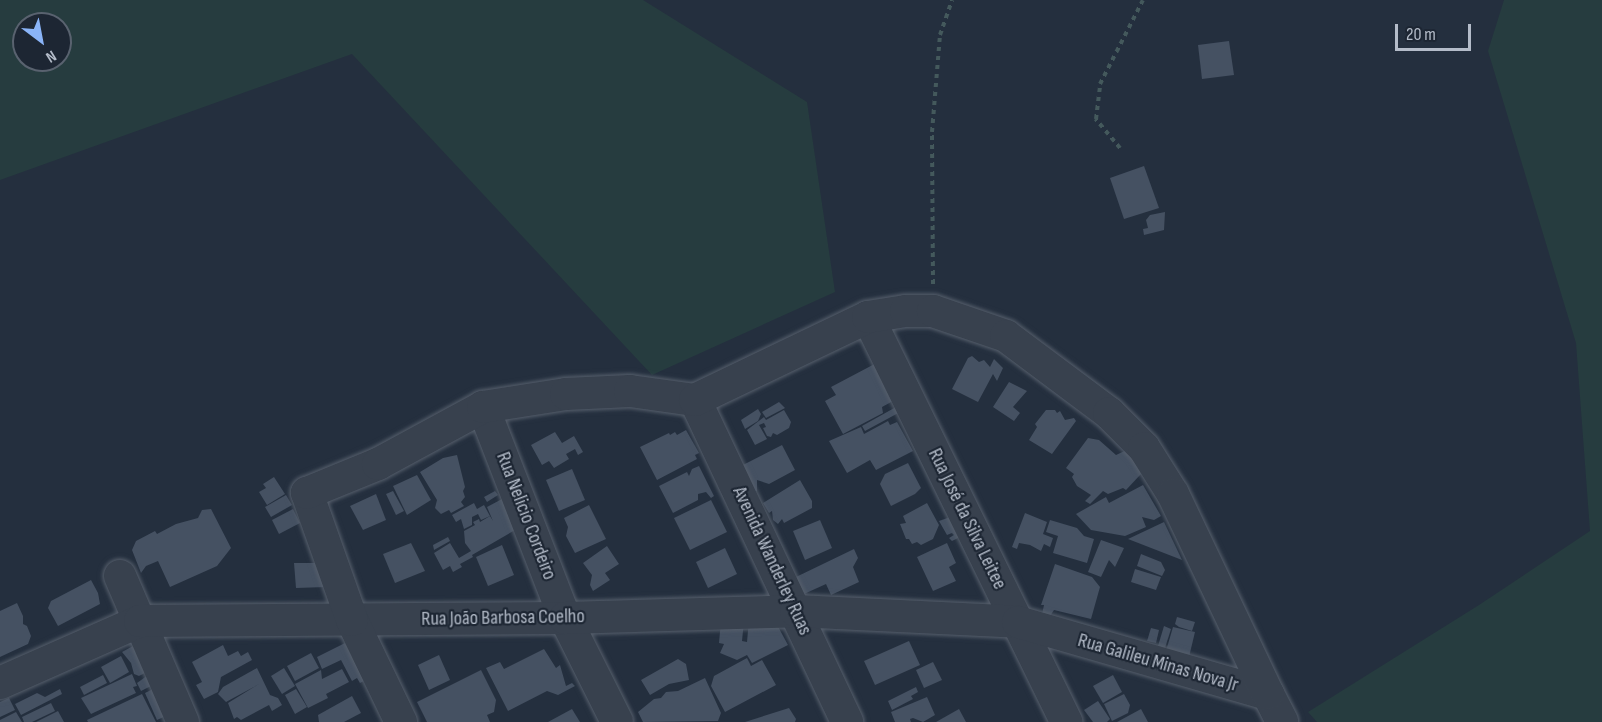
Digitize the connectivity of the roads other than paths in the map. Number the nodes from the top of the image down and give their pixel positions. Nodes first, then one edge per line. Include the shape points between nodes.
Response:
1 (868, 317) junction
2 (695, 400) junction
3 (483, 407) junction
4 (120, 576) dead end
5 (796, 611) junction
6 (565, 618) junction
7 (352, 620) junction
8 (140, 621) junction
9 (1018, 622) junction
10 (0, 683) edge
11 (1268, 694) junction
12 (183, 722) edge
13 (401, 722) edge
14 (617, 722) edge
15 (847, 722) edge
16 (1066, 722) edge
17 (1282, 722) edge

1 - 2 street
1 - 9 street, Rua José da Silva Leitee
1 - 11 street via 933,311 1006,336 1109,414 1144,448 1173,494
2 - 3 street via 630,391 566,393
2 - 5 street, Avenida Wanderley Ruas
3 - 6 street, Rua Nelicio Cordeiro
3 - 7 street via 378,464 307,494
4 - 8 street
5 - 6 street, Rua João Barbosa Coelho
5 - 9 street, Rua João Barbosa Coelho
5 - 15 street, Avenida Wanderley Ruas
6 - 7 street, Rua João Barbosa Coelho
6 - 14 street, Rua Nelicio Cordeiro
7 - 8 street, Rua João Barbosa Coelho
7 - 13 street
8 - 10 street, Rua João Barbosa Coelho
8 - 12 street
9 - 11 street, Rua Galileu Minas Nova Jr
9 - 16 street, Rua José da Silva Leitee
11 - 17 street

